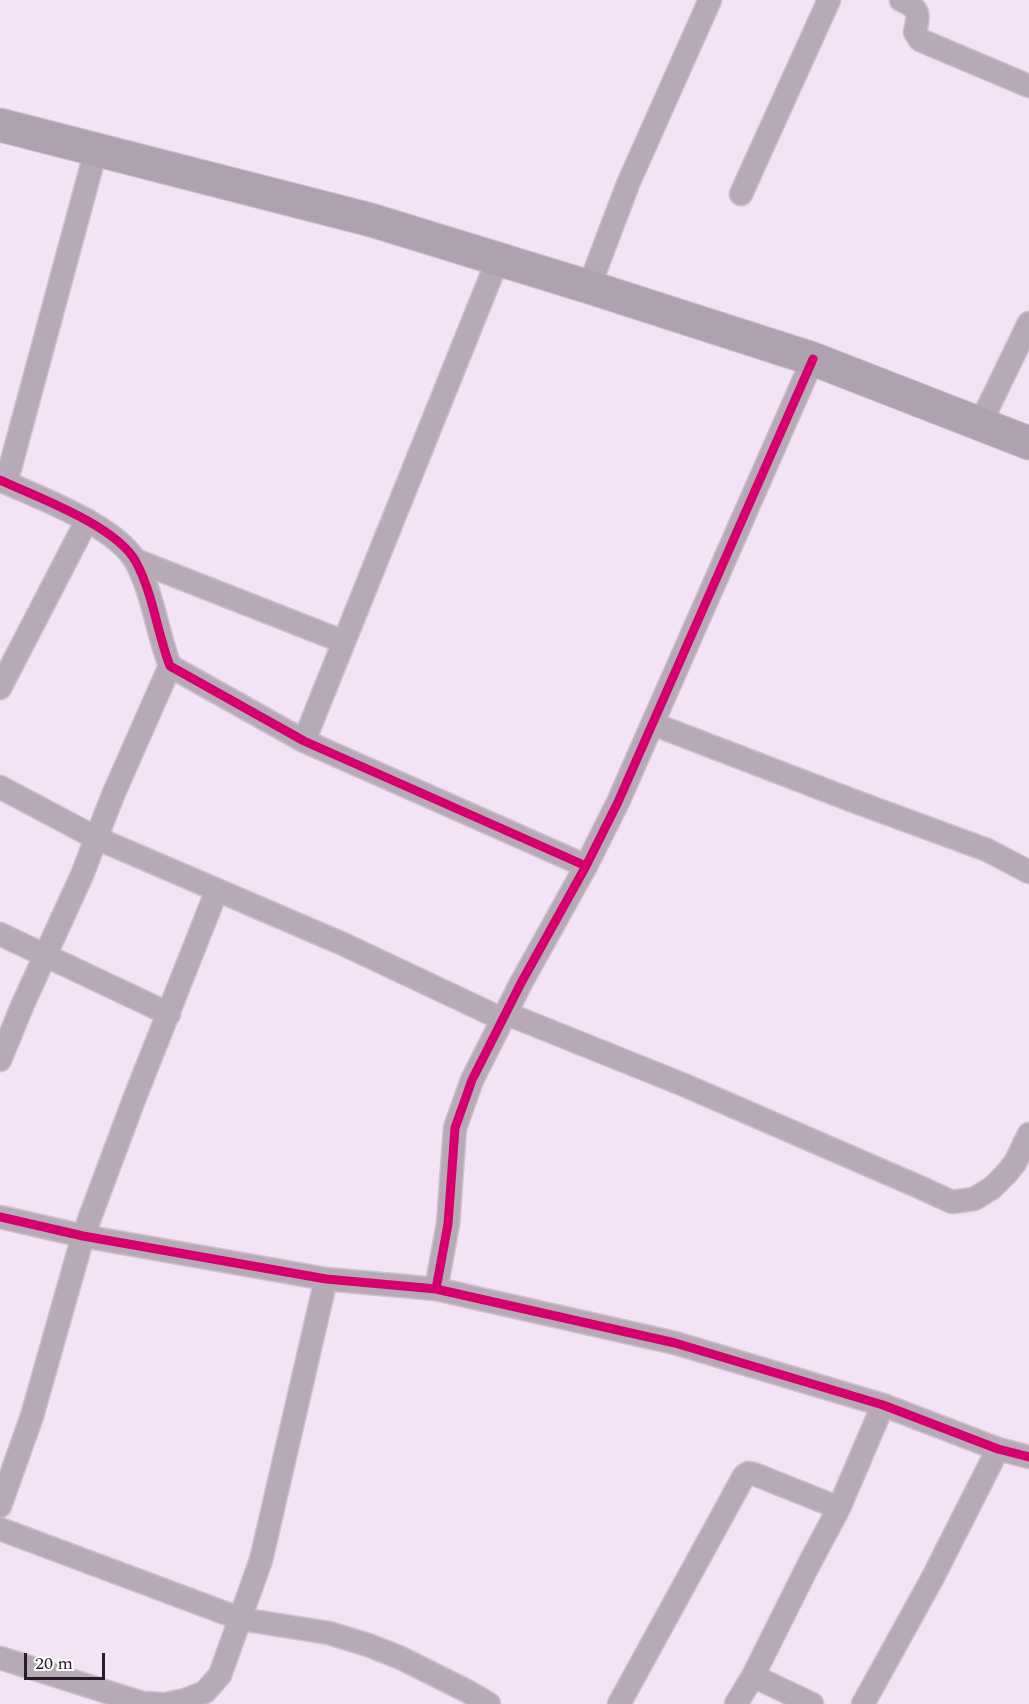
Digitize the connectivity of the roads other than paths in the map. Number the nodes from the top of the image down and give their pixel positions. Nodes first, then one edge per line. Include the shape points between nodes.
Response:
1 (711, 0) edge
2 (829, 0) edge
3 (901, 0) edge
4 (1029, 86) edge
5 (0, 125) edge
6 (96, 150) junction
7 (741, 194) dead end
8 (498, 259) junction
9 (589, 287) junction
10 (1029, 323) edge
11 (813, 359) junction
12 (980, 424) junction
13 (1029, 443) edge
14 (3, 482) edge
15 (87, 520) junction
16 (135, 560) junction
17 (344, 642) junction
18 (170, 666) junction
19 (0, 688) edge
20 (653, 724) junction
21 (304, 741) junction
22 (0, 787) edge
23 (96, 838) junction
24 (586, 866) junction
25 (1029, 872) edge
26 (217, 890) junction
27 (0, 934) edge
28 (44, 956) junction
29 (169, 1014) junction
30 (503, 1016) junction
31 (0, 1060) edge
32 (1029, 1134) edge
33 (0, 1217) edge
34 (83, 1236) junction
35 (326, 1279) junction
36 (436, 1289) junction
37 (882, 1405) junction
38 (998, 1449) junction
39 (1029, 1456) edge
40 (0, 1506) edge
41 (839, 1508) junction
42 (0, 1529) edge
43 (241, 1619) junction
44 (0, 1659) edge
45 (753, 1676) junction
46 (464, 1697) edge
47 (160, 1704) edge
48 (166, 1704) edge
49 (489, 1704) edge
50 (619, 1704) edge
51 (736, 1704) edge
52 (812, 1704) edge
53 (864, 1704) edge

1 - 9 street via 628,184
2 - 7 street
3 - 4 street via 919,15 915,32 920,40
5 - 6 main road
6 - 8 main road via 371,220
6 - 14 street
8 - 9 main road
8 - 17 street
9 - 11 main road
10 - 12 street
11 - 12 main road
11 - 20 street
12 - 13 main road
14 - 15 street
15 - 16 street via 116,538
15 - 19 street
16 - 17 street
16 - 18 street
17 - 21 street
18 - 21 street
18 - 23 street
20 - 24 street
20 - 25 street via 987,850
21 - 24 street
22 - 23 street
23 - 26 street
23 - 28 street
24 - 30 street
26 - 29 street
26 - 30 street
27 - 28 street
28 - 29 street
28 - 31 street
29 - 34 street
30 - 32 street via 705,1094 952,1202 974,1199 992,1188 1015,1163
30 - 36 street via 454,1128 448,1224
33 - 34 street
34 - 35 street
34 - 40 street via 32,1416
35 - 36 street
35 - 43 street via 261,1560
36 - 37 street via 675,1343
37 - 38 street
37 - 41 street
38 - 39 street
38 - 53 street
41 - 45 street
41 - 50 street via 747,1473
42 - 43 street
43 - 46 street via 368,1645 400,1658
43 - 48 street via 220,1675 205,1692
44 - 47 street via 142,1703
45 - 51 street
45 - 52 street
46 - 49 street

